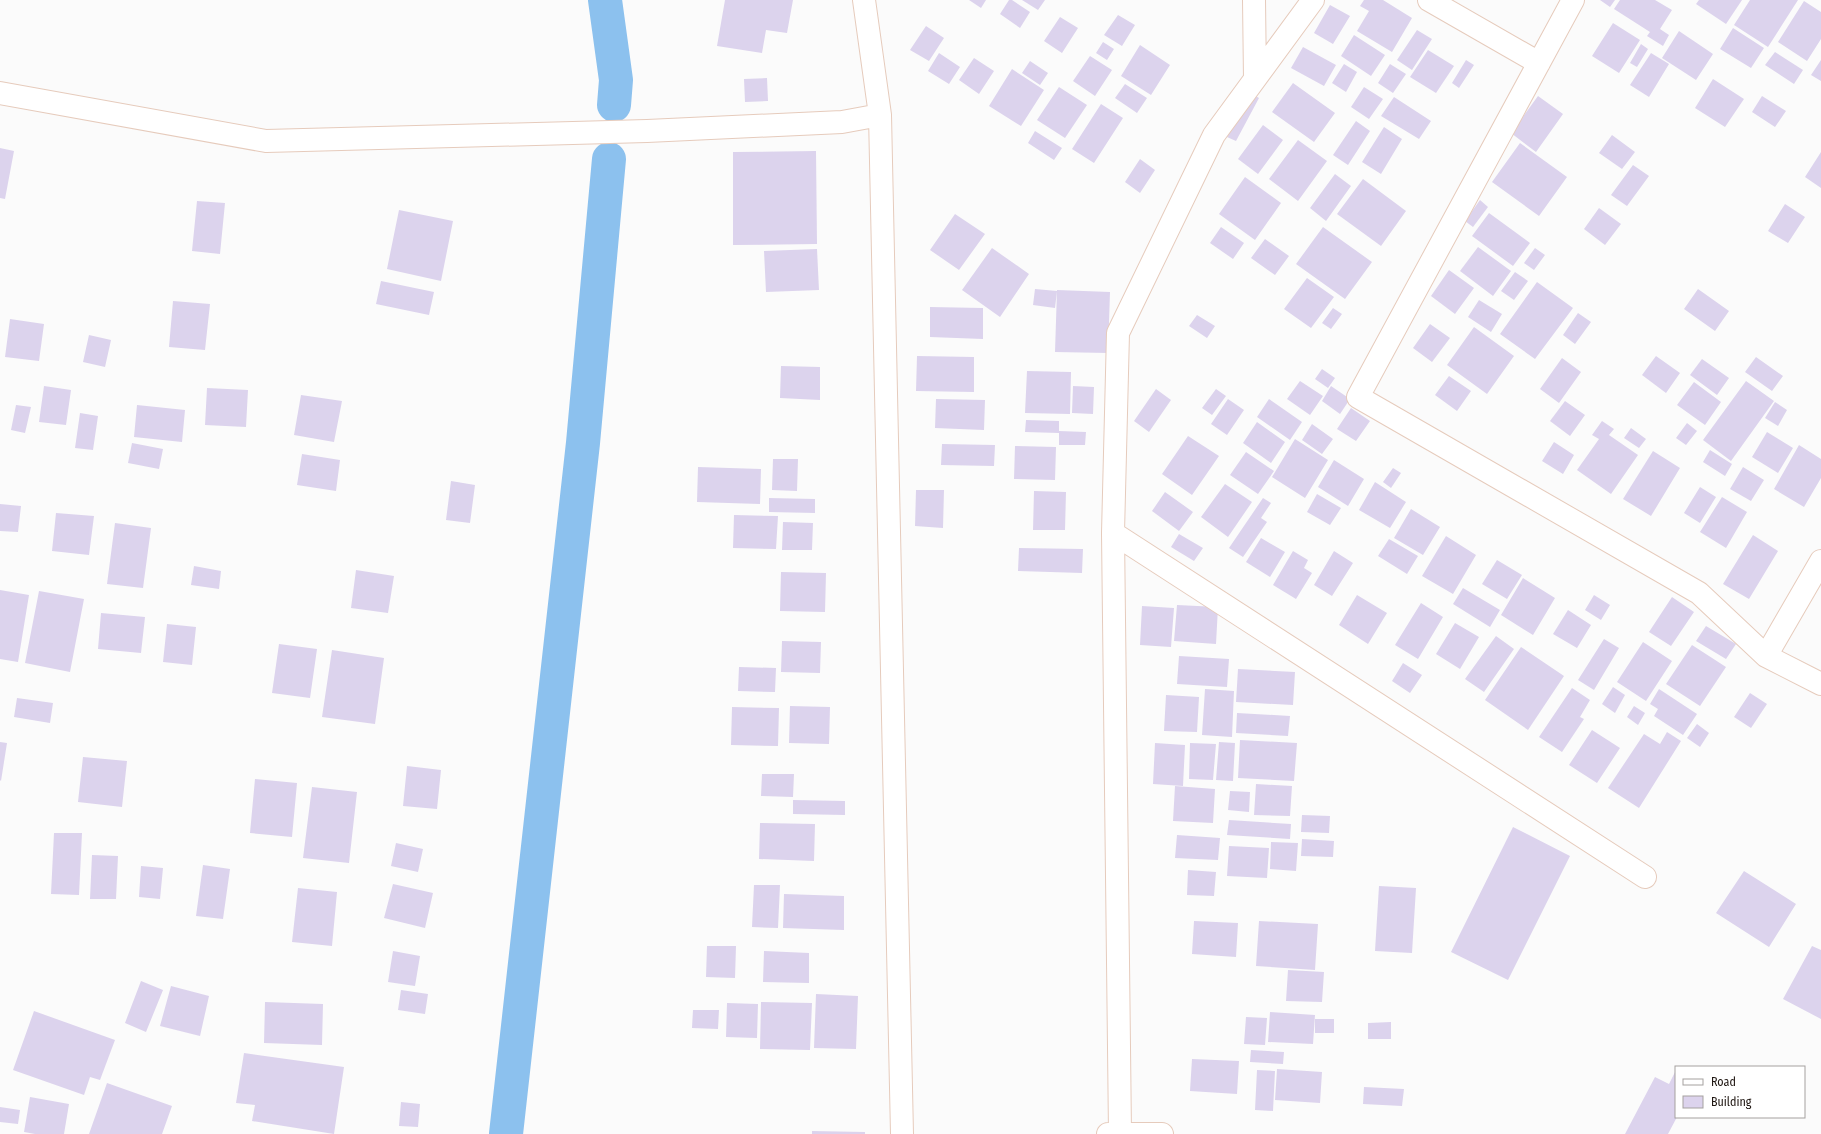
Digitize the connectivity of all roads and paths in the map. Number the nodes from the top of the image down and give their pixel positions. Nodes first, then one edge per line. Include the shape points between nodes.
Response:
1 (864, 0) edge
2 (1254, 0) edge
3 (1313, 0) edge
4 (1429, 0) edge
5 (1573, 0) edge
6 (1539, 63) junction
7 (1255, 79) junction
8 (0, 93) edge
9 (880, 115) junction
10 (1113, 534) junction
11 (1821, 561) edge
12 (1766, 656) junction
13 (1821, 684) edge
14 (1645, 877) dead end
15 (1114, 1133) edge
16 (902, 1134) edge
17 (1162, 1134) edge

1 - 9 street
2 - 7 street
3 - 7 street
4 - 6 street
5 - 6 street
6 - 12 street via 1358,397 1699,593
7 - 10 street via 1214,135 1118,333
8 - 9 street via 266,141 647,131 842,122
9 - 16 street
10 - 14 street
10 - 15 street
11 - 12 street
12 - 13 street
15 - 17 street

